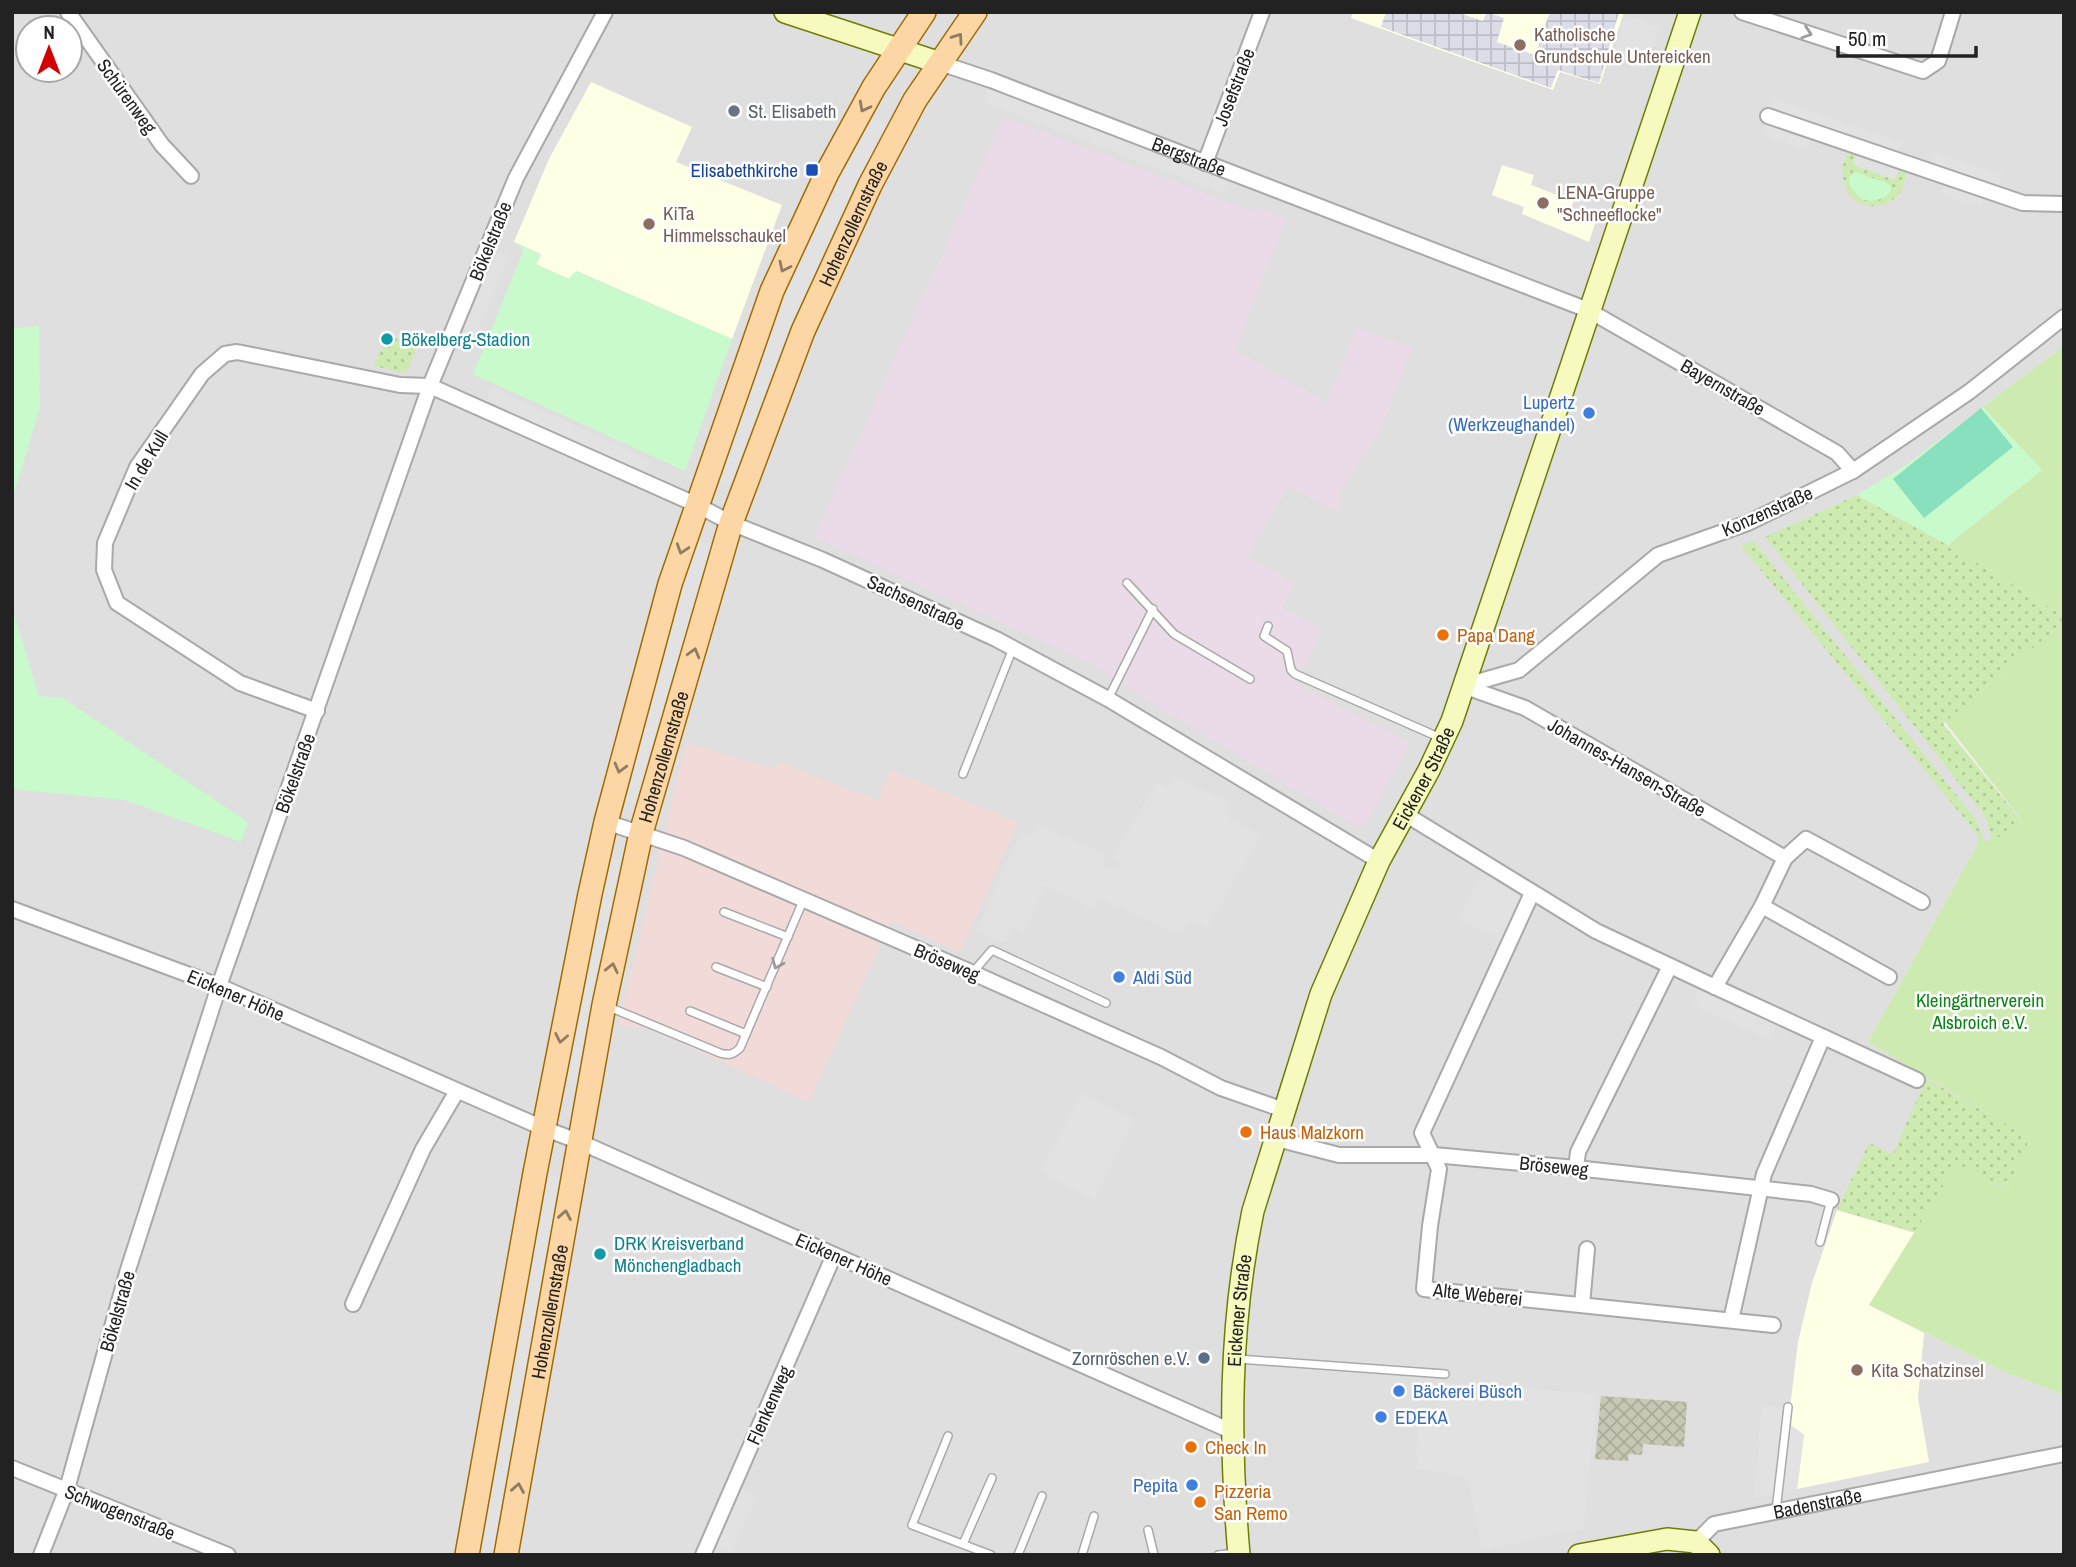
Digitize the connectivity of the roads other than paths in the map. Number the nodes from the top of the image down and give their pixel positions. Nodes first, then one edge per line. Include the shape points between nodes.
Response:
1 (68, 12) edge
2 (605, 12) edge
3 (785, 12) edge
4 (924, 12) edge
5 (975, 12) edge
6 (1262, 12) edge
7 (1690, 12) edge
8 (1742, 12) edge
9 (1953, 12) edge
10 (900, 49) junction
11 (940, 63) junction
12 (1768, 116) dead end
13 (1205, 163) junction
14 (191, 176) dead end
15 (2064, 204) edge
16 (1588, 310) junction
17 (2064, 317) edge
18 (430, 386) junction
19 (1853, 471) junction
20 (697, 505) junction
21 (731, 523) junction
22 (1127, 583) dead end
23 (1153, 609) junction
24 (1268, 626) dead end
25 (1013, 648) junction
26 (1250, 679) dead end
27 (1463, 686) junction
28 (1108, 699) junction
29 (317, 711) junction
30 (1443, 739) junction
31 (963, 774) dead end
32 (1405, 814) junction
33 (606, 822) junction
34 (641, 833) junction
35 (1785, 858) junction
36 (1379, 861) junction
37 (1532, 892) junction
38 (803, 901) junction
39 (1922, 902) dead end
40 (1762, 906) junction
41 (12, 909) edge
42 (724, 912) dead end
43 (789, 937) junction
44 (1670, 966) junction
45 (716, 967) dead end
46 (973, 973) junction
47 (1889, 977) dead end
48 (219, 986) junction
49 (767, 987) junction
50 (1715, 987) junction
51 (1106, 1003) dead end
52 (604, 1005) junction
53 (690, 1011) dead end
54 (746, 1034) junction
55 (1823, 1037) junction
56 (1917, 1080) dead end
57 (457, 1091) junction
58 (1284, 1110) junction
59 (543, 1128) junction
60 (1277, 1139) junction
61 (580, 1142) junction
62 (1434, 1155) junction
63 (1576, 1168) junction
64 (1761, 1190) junction
65 (1831, 1200) joint
66 (1820, 1242) dead end
67 (1587, 1249) dead end
68 (834, 1255) junction
69 (353, 1304) dead end
70 (1582, 1305) junction
71 (1731, 1320) junction
72 (1773, 1325) dead end
73 (1233, 1359) junction
74 (1445, 1374) dead end
75 (1788, 1407) dead end
76 (1231, 1430) junction
77 (948, 1436) dead end
78 (2064, 1454) edge
79 (12, 1468) edge
80 (992, 1478) dead end
81 (67, 1489) junction
82 (1042, 1496) dead end
83 (1776, 1511) junction
84 (1094, 1516) dead end
85 (1147, 1530) dead end
86 (963, 1544) junction
87 (1703, 1548) edge
88 (1232, 1554) edge
89 (41, 1555) edge
90 (228, 1555) edge
91 (467, 1555) edge
92 (506, 1555) edge
93 (703, 1555) edge
94 (991, 1555) edge
95 (1018, 1555) edge
96 (1082, 1555) edge
97 (1154, 1555) edge
98 (1579, 1555) edge

1 - 14 street, Schürenweg via 162,145
2 - 18 street, Bökelstraße via 516,178
3 - 10 street, Bergstraße
4 - 10 main road, Hohenzollernstraße
11 -> 5 main road, Hohenzollernstraße
6 - 13 street, Josefstraße
7 - 16 street, Eickener Straße
8 -> 9 street via 1923,71 1938,61
10 - 11 street, Bergstraße
10 -> 20 main road, Hohenzollernstraße via 834,161 772,291
11 - 13 street, Bergstraße
11 - 21 main road, Hohenzollernstraße via 870,185 803,331
12 - 15 street via 2024,203
13 - 16 street, Bergstraße
16 - 19 street, Bayernstraße via 1837,453
16 - 27 street, Eickener Straße
17 - 19 street, Konzenstraße via 1969,392
18 - 20 street, Sachsenstraße
18 - 29 street, Bökelstraße
18 - 29 street, In de Kull via 400,385 237,352 225,354 202,374 137,467 105,543 104,570 117,603 240,683
19 - 27 street, Konzenstraße via 1748,523 1658,555 1519,670
20 - 21 street, Sachsenstraße
20 -> 33 main road, Hohenzollernstraße via 670,584
21 - 25 street, Sachsenstraße
34 -> 21 main road, Hohenzollernstraße
22 - 23 lane
23 - 26 lane via 1174,634
23 - 28 lane
24 - 30 lane via 1264,636 1287,651 1295,674
25 - 28 street, Sachsenstraße
25 - 31 lane
27 - 30 street, Eickener Straße
27 - 35 street, Johannes-Hansen-Straße via 1525,708
28 - 36 street, Sachsenstraße
29 - 48 street, Bökelstraße
30 - 32 street, Eickener Straße
32 - 36 street, Eickener Straße
32 - 37 street
33 - 34 street, Bröseweg
33 -> 59 main road, Hohenzollernstraße
34 - 38 street, Bröseweg
52 -> 34 main road, Hohenzollernstraße
35 - 39 street via 1806,839
35 - 40 street
36 - 58 street, Eickener Straße via 1321,993
37 - 44 street via 1596,931
37 - 62 street via 1422,1133
38 - 43 lane
38 - 46 street, Bröseweg
40 - 47 street
40 - 50 street
41 - 48 street, Eickener Höhe
42 - 43 lane
43 -> 49 lane
44 - 50 street
44 - 63 street via 1578,1152
45 - 49 lane
46 - 51 lane via 992,950
46 - 58 street, Bröseweg via 1221,1088
48 - 57 street, Eickener Höhe
48 - 81 street, Bökelstraße via 127,1273
49 - 54 lane
50 - 55 street
52 - 54 lane via 727,1055 740,1048
52 - 61 main road, Hohenzollernstraße
53 - 54 lane
55 - 56 street
55 - 64 street
57 - 59 street, Eickener Höhe
57 - 69 street via 423,1149
58 - 60 street, Eickener Straße
59 - 61 street, Eickener Höhe
59 - 91 main road, Hohenzollernstraße
60 - 62 street, Bröseweg via 1339,1155
60 - 73 street, Eickener Straße via 1247,1240
61 - 68 street, Eickener Höhe
92 -> 61 main road, Hohenzollernstraße
62 - 63 street, Bröseweg
62 - 70 street, Alte Weberei via 1439,1168 1424,1289
63 - 64 street, Bröseweg
64 - 65 street, Bröseweg
64 - 71 street
65 - 66 lane
67 - 70 street
68 - 76 street, Eickener Höhe
68 - 93 street, Flenkenweg
70 - 71 street, Alte Weberei
71 - 72 street, Alte Weberei
73 - 74 lane
73 - 76 street, Eickener Straße
75 - 83 lane
76 - 88 street, Eickener Straße
77 - 86 lane via 912,1525
78 - 83 street, Badenstraße
79 - 81 street, Schwogenstraße
80 - 86 lane
81 - 89 street, Bökelstraße
81 - 90 street, Schwogenstraße
82 - 95 lane
83 - 87 street, Badenstraße via 1714,1524
84 - 96 lane
85 - 97 lane
86 - 94 lane
87 - 98 street, Badenstraße via 1667,1539

